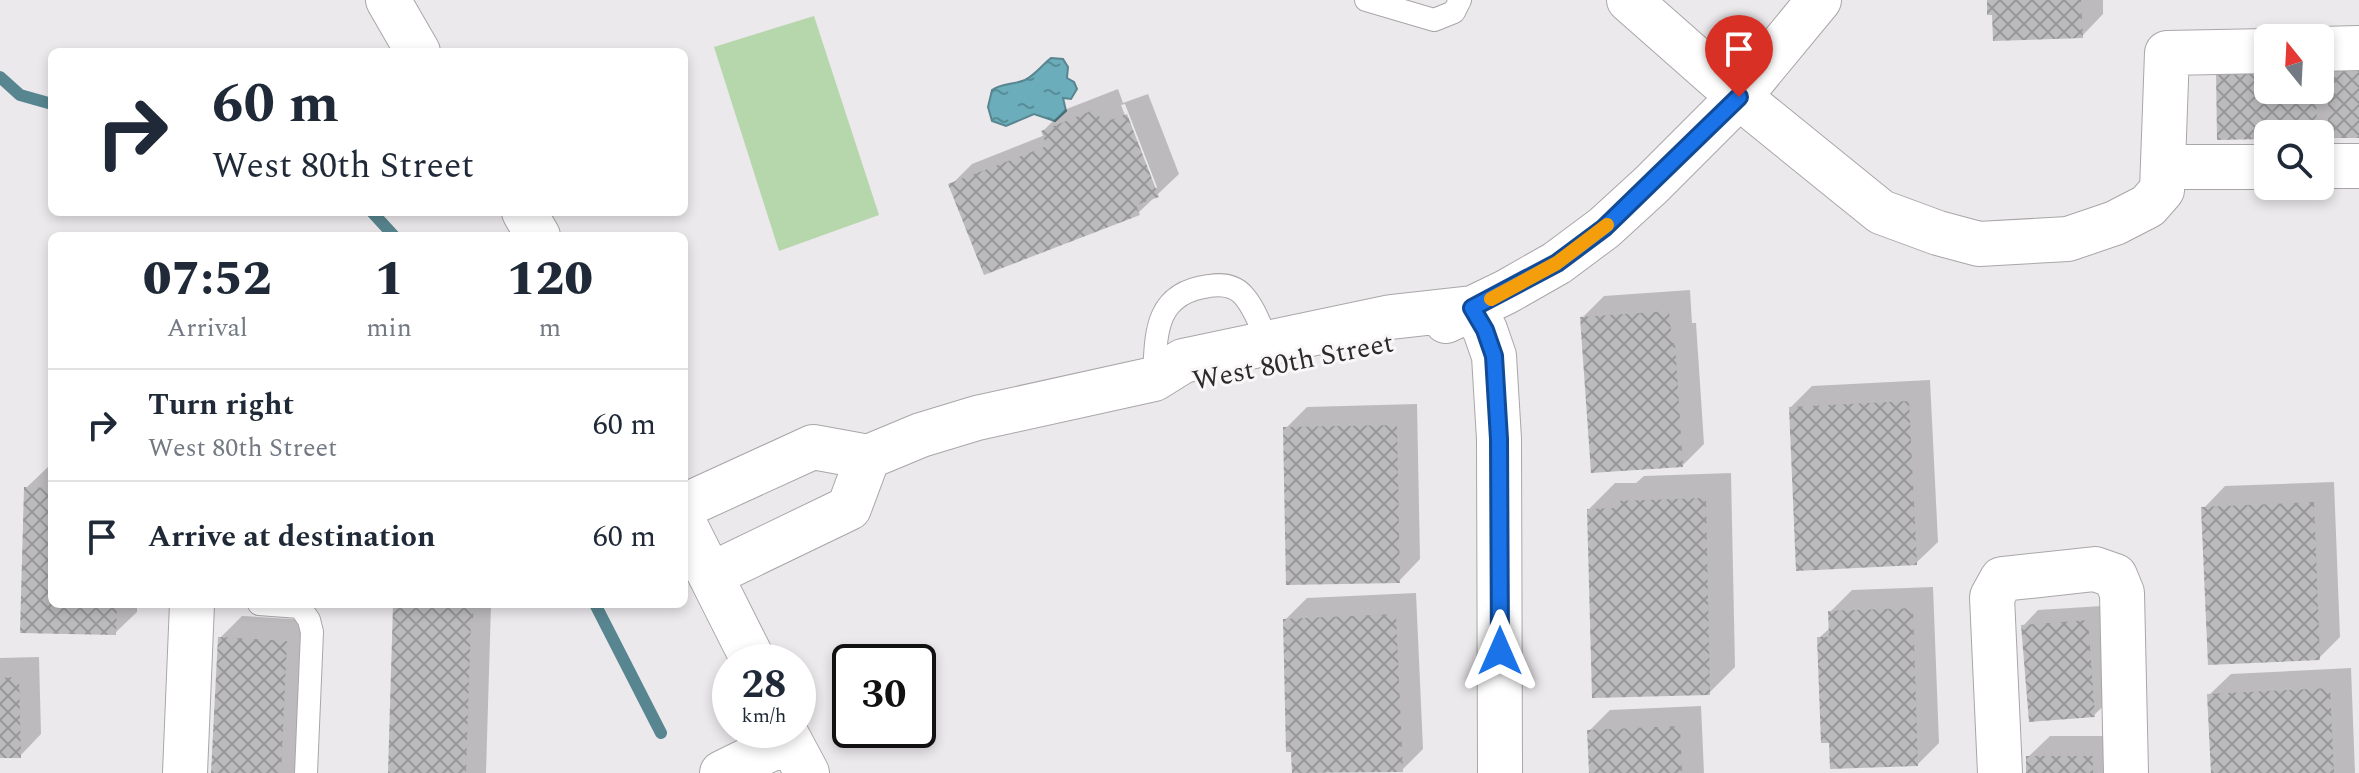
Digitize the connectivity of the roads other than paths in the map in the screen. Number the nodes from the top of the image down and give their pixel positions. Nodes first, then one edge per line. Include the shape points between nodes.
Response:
1 (388, 0) edge
2 (1366, 0) edge
3 (1460, 0) edge
4 (1629, 0) edge
5 (1819, 0) edge
6 (416, 48) edge
7 (2359, 48) edge
8 (2334, 49) edge
9 (2254, 51) edge
10 (1739, 97) junction
11 (2334, 166) edge
12 (2359, 166) edge
13 (2163, 167) junction
14 (2254, 167) edge
15 (1472, 308) junction
16 (1272, 357) junction
17 (1154, 379) junction
18 (868, 457) junction
19 (688, 504) edge
20 (688, 531) edge
21 (710, 575) junction
22 (192, 608) edge
23 (301, 608) edge
24 (745, 644) edge
25 (793, 748) edge
26 (185, 773) edge
27 (306, 773) edge
28 (722, 773) edge
29 (1500, 773) edge
30 (2000, 773) edge
31 (2126, 773) edge

1 - 6 street
2 - 3 lane via 1434,20 1454,12
4 - 10 street
5 - 10 street, West 80th Street
7 - 8 street
9 - 13 street via 2167,53
10 - 13 street via 1881,212 1979,244 2068,239 2115,223 2148,206 2162,190
10 - 15 street, West 80th Street via 1604,228 1557,263
11 - 12 street
13 - 14 street
15 - 16 street, West 80th Street via 1391,317
15 - 29 street via 1494,356
16 - 17 street, West 80th Street via 1183,361
16 - 17 lane via 1242,293 1224,284 1196,288 1171,300 1161,319
17 - 18 street, West 80th Street via 977,418
18 - 19 street via 813,447
18 - 21 street via 849,508
20 - 21 street
21 - 24 street
22 - 26 street
23 - 27 lane via 312,632
25 - 28 street
30 - 31 street via 1992,597 2002,579 2095,569 2115,576 2122,593

